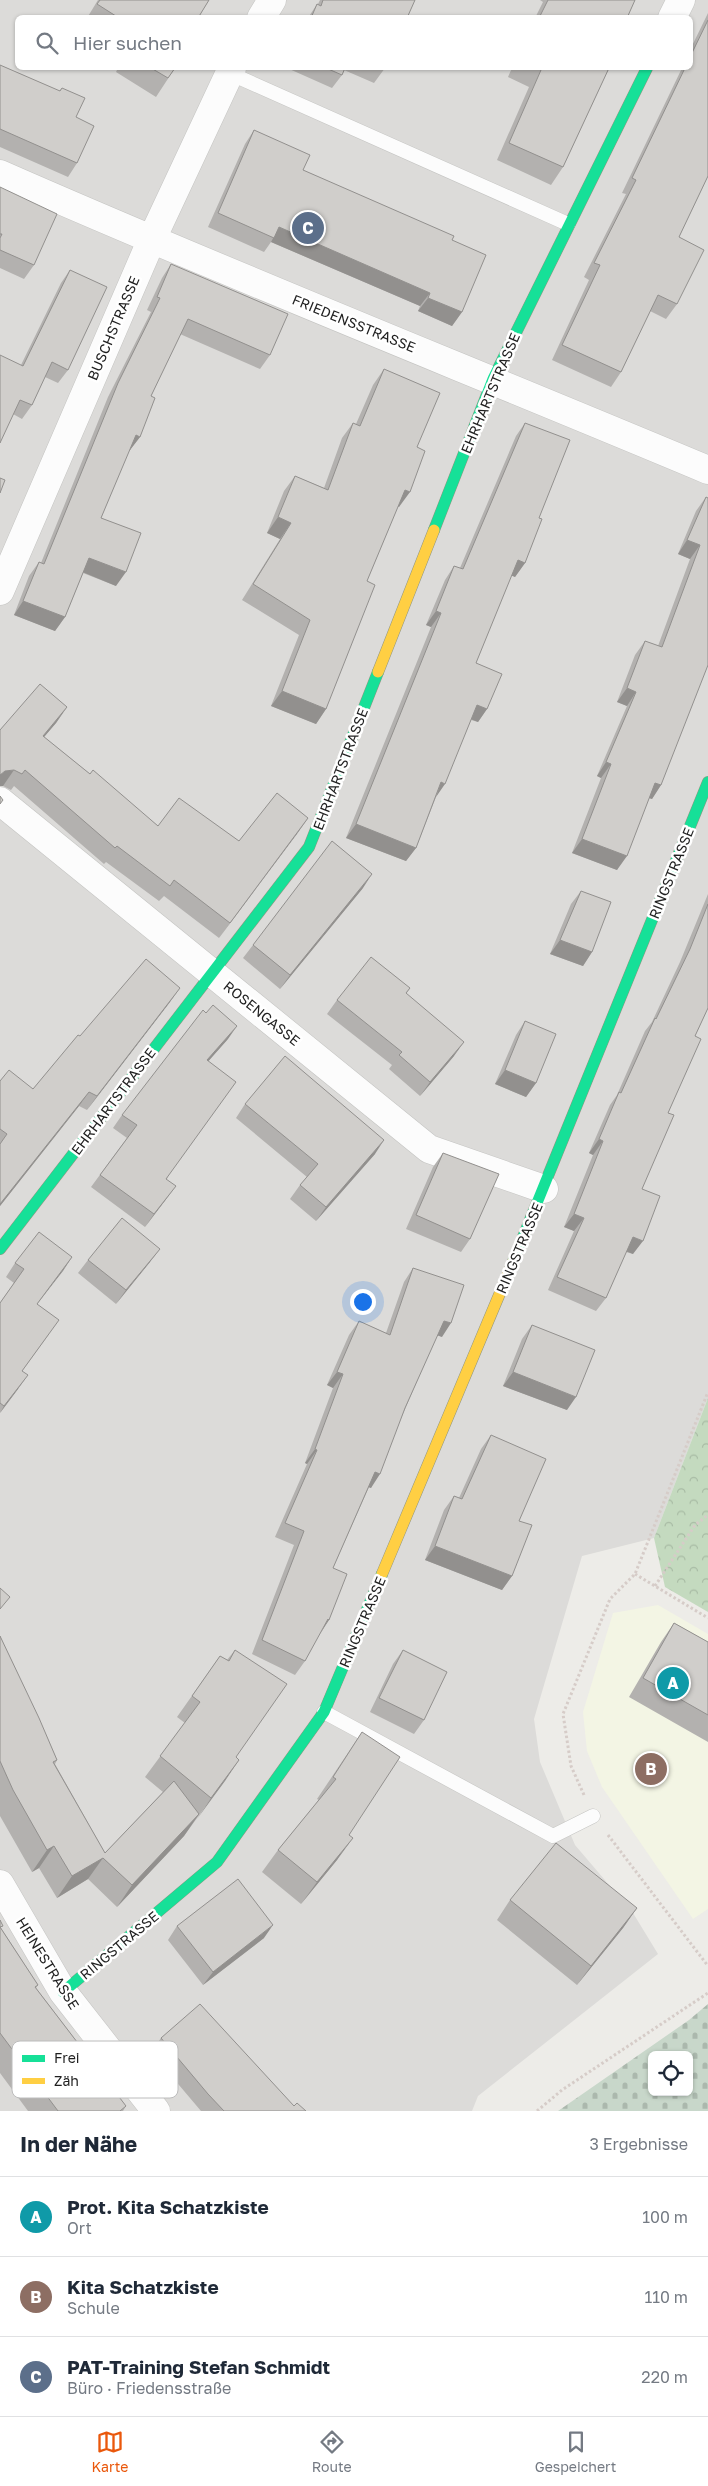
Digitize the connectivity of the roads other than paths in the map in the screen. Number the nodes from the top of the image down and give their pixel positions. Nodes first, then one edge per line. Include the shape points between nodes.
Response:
1 (272, 0) edge
2 (681, 0) edge
3 (263, 15) edge
4 (674, 15) edge
5 (230, 70) edge
6 (646, 70) edge
7 (0, 174) edge
8 (568, 224) junction
9 (151, 241) junction
10 (493, 379) junction
11 (708, 470) edge
12 (0, 591) edge
13 (708, 782) edge
14 (0, 801) edge
15 (212, 972) junction
16 (544, 1189) junction
17 (0, 1249) edge
18 (324, 1712) junction
19 (593, 1816) road end
20 (0, 1884) edge
21 (63, 1992) junction
22 (101, 2041) edge
23 (146, 2098) edge
24 (156, 2111) edge

1 - 3 street
2 - 4 street
5 - 8 lane
5 - 9 street, BUSCHSTRASSE
6 - 8 street, EHRHARTSTRASSE
7 - 9 street, FRIEDENSSTRASSE
8 - 10 street, EHRHARTSTRASSE
9 - 10 street, FRIEDENSSTRASSE
9 - 12 street, BUSCHSTRASSE
10 - 11 street, FRIEDENSSTRASSE
10 - 15 street, EHRHARTSTRASSE via 309,847
13 - 16 street, RINGSTRASSE
14 - 15 street, ROSENGASSE
15 - 16 street, ROSENGASSE via 428,1149
15 - 17 street, EHRHARTSTRASSE
16 - 18 street, RINGSTRASSE
18 - 19 lane via 553,1836
18 - 21 street, RINGSTRASSE via 217,1862
20 - 21 street, HEINESTRASSE
21 - 22 street, HEINESTRASSE
23 - 24 street, HEINESTRASSE

